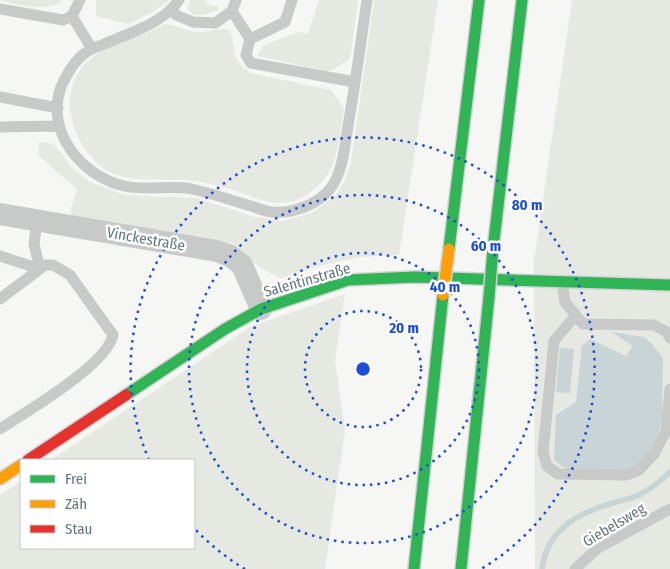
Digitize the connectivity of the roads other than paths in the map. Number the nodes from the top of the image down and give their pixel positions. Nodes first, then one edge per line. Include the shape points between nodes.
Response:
1 (80, 0) edge
2 (292, 0) edge
3 (367, 0) edge
4 (479, 0) edge
5 (522, 0) edge
6 (176, 5) edge
7 (234, 5) edge
8 (0, 9) edge
9 (72, 16) junction
10 (250, 39) junction
11 (92, 49) junction
12 (527, 53) dead end
13 (355, 82) junction
14 (0, 97) edge
15 (58, 108) junction
16 (59, 126) junction
17 (0, 127) edge
18 (504, 156) junction
19 (0, 214) edge
20 (37, 221) junction
21 (0, 256) edge
22 (40, 269) junction
23 (562, 282) junction
24 (670, 285) edge
25 (0, 299) edge
26 (261, 309) junction
27 (576, 315) junction
28 (670, 338) edge
29 (670, 389) edge
30 (0, 429) edge
31 (30, 459) edge
32 (20, 465) edge
33 (0, 479) edge
34 (670, 509) edge
35 (414, 569) edge
36 (461, 569) edge
37 (575, 569) edge

1 - 9 lane
2 - 10 lane via 285,22
3 - 13 lane
4 - 35 main road, bridge via 448,249
5 - 18 main road
6 - 7 lane via 176,16 193,22 215,23
6 - 11 lane via 149,24
7 - 10 lane
8 - 9 lane via 63,20
9 - 11 lane
10 - 13 lane via 246,55 251,63
11 - 15 lane via 84,53 71,69 62,86
12 - 18 main road
13 - 16 lane via 338,173 321,197 298,210 272,212 190,189 126,187 103,180 85,166 64,141
14 - 15 lane
15 - 16 lane
16 - 17 lane
18 - 36 main road, bridge
19 - 20 street, Vinckestraße
20 - 22 lane via 34,244
20 - 26 street, Vinckestraße via 217,251 230,256 242,265
21 - 22 lane
22 - 25 lane
22 - 30 lane via 46,264 53,265 70,275 113,335 102,355 87,369
23 - 24 main road, Salentinstraße
23 - 26 main road, Salentinstraße via 415,277 348,280
23 - 27 lane via 565,302
26 - 31 main road, Salentinstraße via 225,329
27 - 28 lane via 583,324 654,325 667,332
27 - 29 lane via 554,341 543,452 547,466 558,474 627,475 639,470 654,454 666,431
32 - 33 main road
34 - 37 lane, Giebelsweg via 598,548

